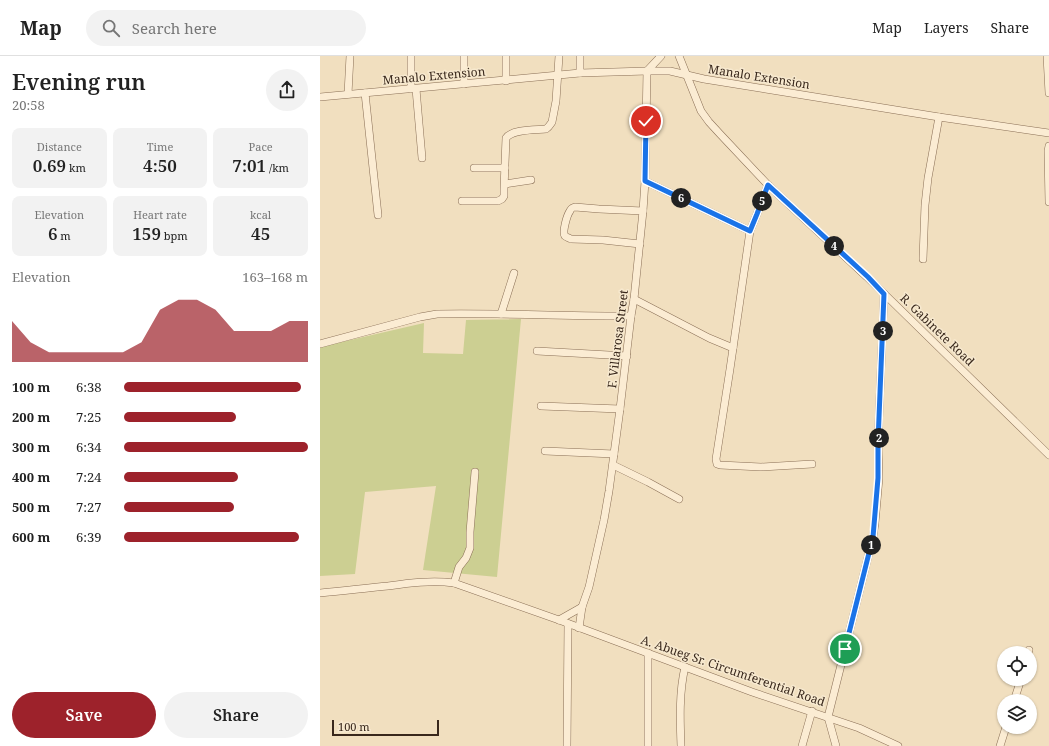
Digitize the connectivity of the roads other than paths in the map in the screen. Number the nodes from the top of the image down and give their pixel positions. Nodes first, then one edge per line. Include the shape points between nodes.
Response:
1 (350, 56) edge
2 (411, 56) edge
3 (464, 56) edge
4 (506, 56) edge
5 (559, 56) edge
6 (580, 56) edge
7 (661, 56) edge
8 (679, 56) edge
9 (1047, 56) edge
10 (647, 71) junction
11 (580, 73) junction
12 (558, 76) junction
13 (687, 76) junction
14 (506, 81) junction
15 (464, 84) junction
16 (413, 89) junction
17 (365, 93) junction
18 (1049, 93) edge
19 (348, 94) junction
20 (320, 98) edge
21 (939, 117) junction
22 (1049, 133) edge
23 (1049, 146) edge
24 (422, 158) dead end
25 (474, 168) dead end
26 (505, 168) junction
27 (531, 180) dead end
28 (645, 181) junction
29 (504, 184) junction
30 (768, 185) junction
31 (462, 200) dead end
32 (1049, 202) edge
33 (643, 211) junction
34 (378, 215) dead end
35 (750, 231) junction
36 (640, 244) junction
37 (923, 259) dead end
38 (514, 273) dead end
39 (884, 294) junction
40 (634, 299) junction
41 (501, 314) junction
42 (631, 316) junction
43 (320, 344) edge
44 (733, 348) junction
45 (537, 351) dead end
46 (627, 356) junction
47 (541, 406) dead end
48 (620, 409) junction
49 (545, 451) dead end
50 (614, 454) junction
51 (1049, 455) edge
52 (812, 464) dead end
53 (613, 465) junction
54 (475, 472) dead end
55 (679, 499) dead end
56 (454, 583) junction
57 (320, 593) edge
58 (582, 607) junction
59 (559, 620) junction
60 (568, 624) junction
61 (579, 628) junction
62 (648, 653) junction
63 (685, 667) junction
64 (812, 711) junction
65 (828, 717) junction
66 (1004, 734) edge
67 (567, 746) edge
68 (648, 746) edge
69 (681, 746) edge
70 (802, 746) edge
71 (836, 746) edge
72 (898, 746) edge
73 (1000, 746) edge

1 - 19 street
2 - 16 street
3 - 15 street
4 - 14 street
5 - 12 street
6 - 11 street
7 - 10 street
8 - 13 street, R. Gabinete Road
9 - 18 street
10 - 11 street, Manalo Extension
10 - 13 street, Manalo Extension via 670,71
10 - 28 street, F. Villarosa Street
11 - 12 street, Manalo Extension
12 - 14 street, Manalo Extension
12 - 26 street via 552,122 546,129 514,132 507,136
13 - 21 street, Manalo Extension
13 - 30 street, R. Gabinete Road via 701,111
14 - 15 street, Manalo Extension
15 - 16 street, Manalo Extension
16 - 17 street, Manalo Extension
16 - 24 street
17 - 19 street, Manalo Extension
17 - 34 street
19 - 20 street, Manalo Extension
21 - 22 street, Manalo Extension
21 - 37 street via 928,178
23 - 32 street
25 - 26 street
26 - 29 street
27 - 29 street
28 - 33 street, F. Villarosa Street
28 - 35 street
29 - 31 street via 504,196 501,200
30 - 35 street
30 - 39 street, R. Gabinete Road
33 - 36 street, F. Villarosa Street
33 - 36 street via 575,207 570,211 564,231 566,237 571,238
35 - 44 street
36 - 40 street, F. Villarosa Street
38 - 41 street
39 - 51 street, R. Gabinete Road
39 - 65 street via 875,523
40 - 42 street, F. Villarosa Street
40 - 44 street
41 - 42 street
41 - 43 street via 437,314
42 - 46 street, F. Villarosa Street
44 - 52 street via 717,464 761,467
45 - 46 street
46 - 48 street, F. Villarosa Street
47 - 48 street
48 - 50 street, F. Villarosa Street
49 - 50 street
50 - 53 street, F. Villarosa Street
53 - 55 street
53 - 58 street, F. Villarosa Street via 604,520
54 - 56 street via 470,548 459,567
56 - 57 street, A. Abueg Sr. Circumferential Road via 407,583
56 - 59 street, A. Abueg Sr. Circumferential Road
58 - 59 street
58 - 61 street, F. Villarosa Street
59 - 60 street, A. Abueg Sr. Circumferential Road
60 - 61 street, A. Abueg Sr. Circumferential Road
60 - 67 street
61 - 62 street, A. Abueg Sr. Circumferential Road
62 - 63 street, A. Abueg Sr. Circumferential Road
62 - 68 street
63 - 64 street, A. Abueg Sr. Circumferential Road
63 - 69 street via 681,699
64 - 65 street, A. Abueg Sr. Circumferential Road
64 - 70 street
65 - 71 street
65 - 72 street, A. Abueg Sr. Circumferential Road
66 - 73 street

